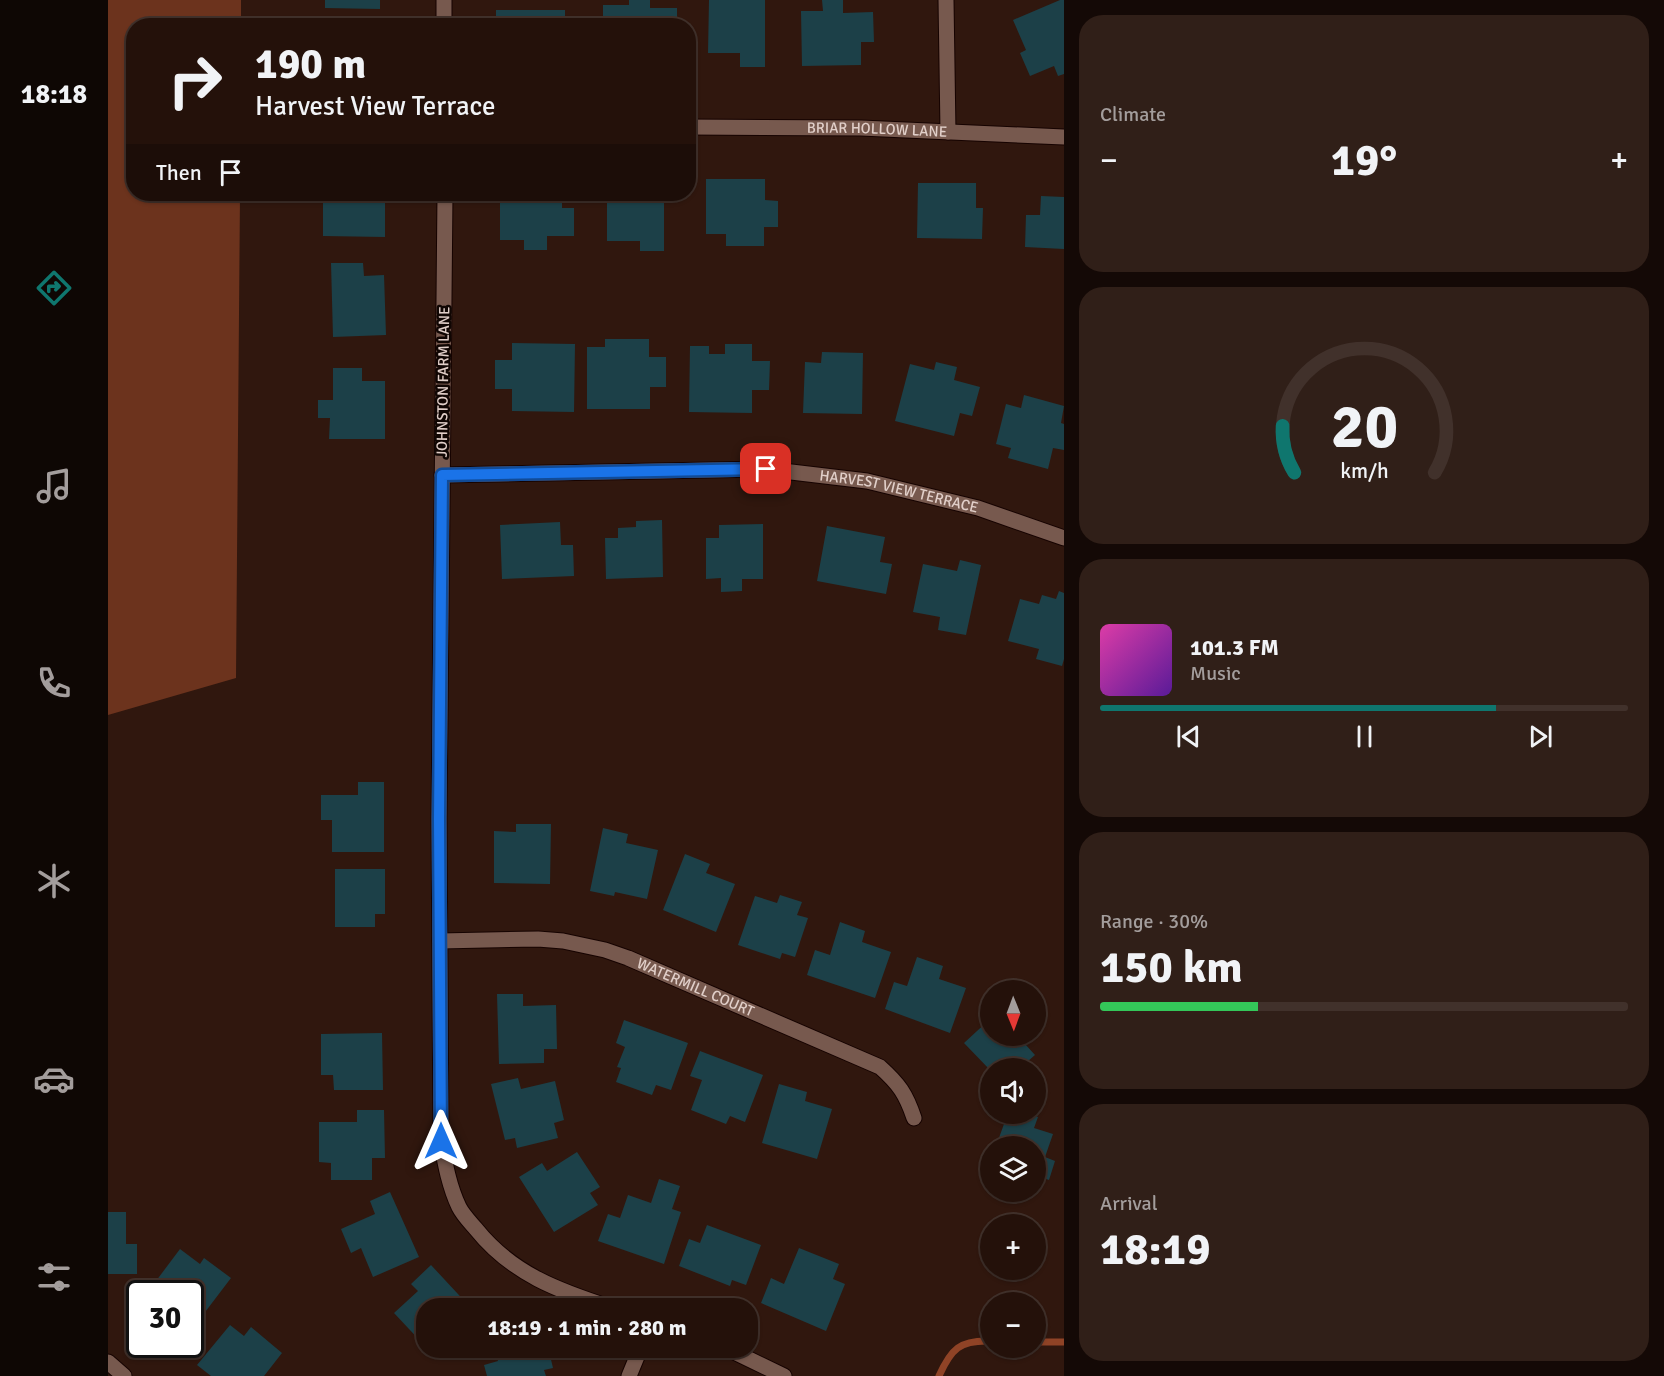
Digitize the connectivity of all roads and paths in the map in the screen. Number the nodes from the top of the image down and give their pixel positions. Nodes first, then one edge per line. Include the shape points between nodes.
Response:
1 (444, 0) edge
2 (946, 0) edge
3 (444, 18) edge
4 (696, 127) edge
5 (948, 132) junction
6 (1064, 137) edge
7 (444, 201) edge
8 (442, 475) junction
9 (1064, 538) edge
10 (440, 941) junction
11 (914, 1118) dead end
12 (584, 1298) edge
13 (637, 1358) edge
14 (747, 1358) edge
15 (108, 1362) edge
16 (124, 1376) edge
17 (630, 1376) edge
18 (784, 1376) edge

1 - 3 street
2 - 5 street
4 - 5 street, BRIAR HOLLOW LANE
5 - 6 street, BRIAR HOLLOW LANE
7 - 8 street, JOHNSTON FARM LANE
8 - 9 street, HARVEST VIEW TERRACE via 766,469 867,480 978,508
8 - 10 street, JOHNSTON FARM LANE
10 - 11 street, WATERMILL COURT via 563,941 628,958 880,1068 898,1083
10 - 12 street, JOHNSTON FARM LANE via 441,1141 447,1174 460,1208 485,1240 517,1267 545,1284
13 - 17 street
14 - 18 street
15 - 16 street

